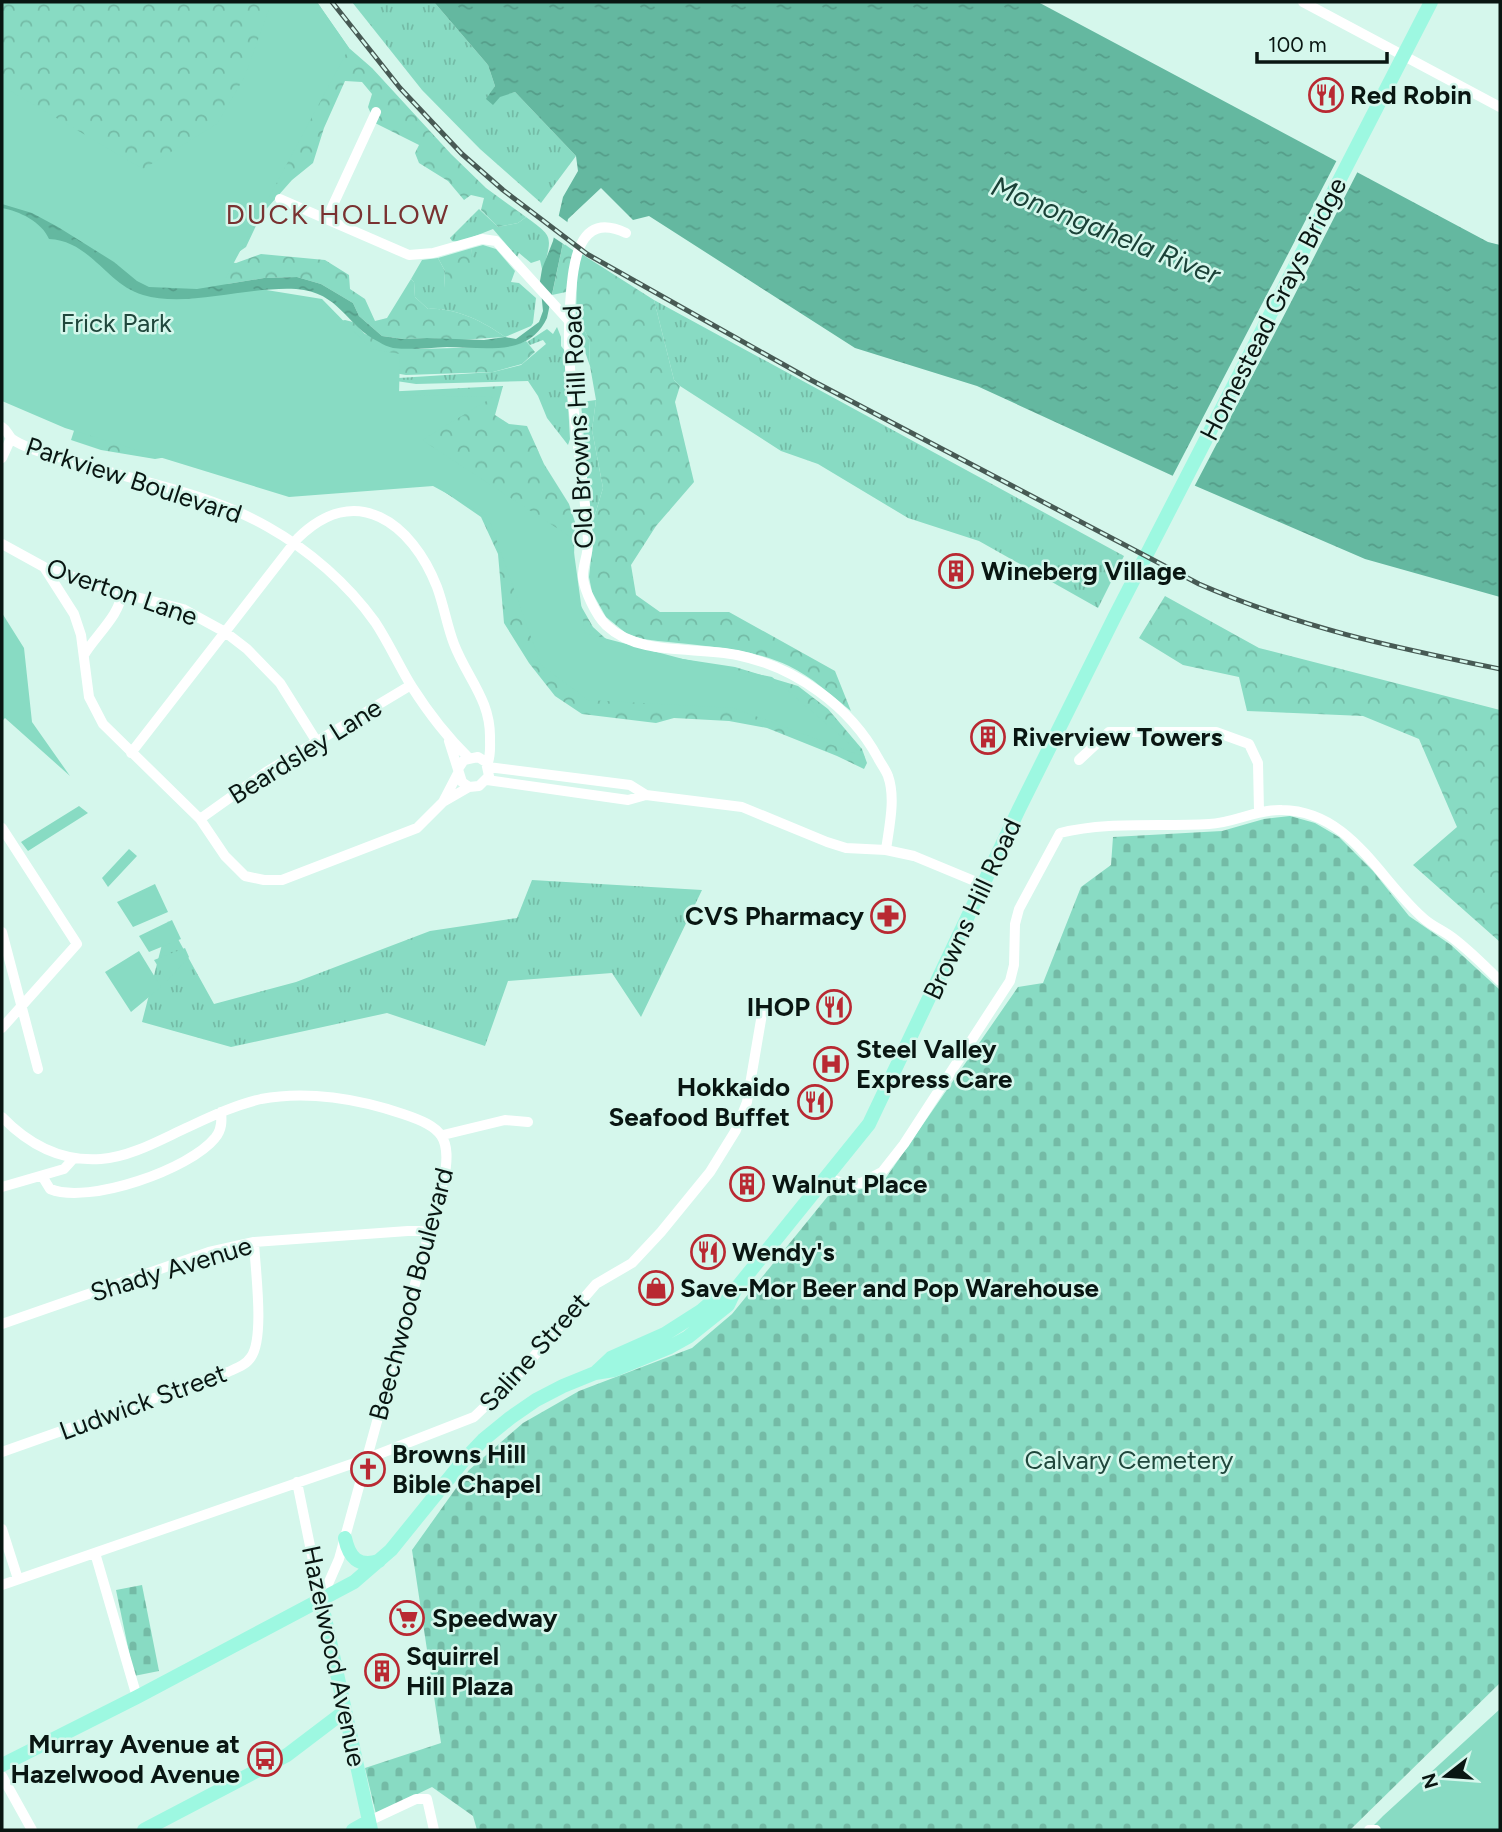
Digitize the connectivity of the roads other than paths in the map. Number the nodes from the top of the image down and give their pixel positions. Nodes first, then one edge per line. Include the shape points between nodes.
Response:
1 (1303, 2) edge
2 (1424, 2) edge
3 (1431, 2) edge
4 (1398, 53) junction
5 (1500, 107) edge
6 (376, 112) dead end
7 (280, 199) dead end
8 (327, 218) junction
9 (626, 233) dead end
10 (566, 318) junction
11 (2, 427) edge
12 (6, 439) edge
13 (2, 458) edge
14 (2, 544) edge
15 (293, 544) junction
16 (44, 567) junction
17 (121, 593) junction
18 (1115, 617) joint
19 (225, 632) junction
20 (84, 655) junction
21 (411, 685) junction
22 (448, 738) junction
23 (317, 741) junction
24 (490, 744) junction
25 (131, 753) junction
26 (473, 757) junction
27 (1079, 760) dead end
28 (488, 766) junction
29 (458, 771) junction
30 (486, 780) junction
31 (469, 787) junction
32 (646, 795) junction
33 (443, 802) junction
34 (1259, 812) junction
35 (200, 819) junction
36 (2, 828) edge
37 (886, 850) junction
38 (984, 885) junction
39 (2, 932) edge
40 (1500, 981) edge
41 (23, 1005) junction
42 (762, 1014) dead end
43 (2, 1028) edge
44 (38, 1069) dead end
45 (221, 1112) junction
46 (2, 1117) edge
47 (528, 1122) dead end
48 (443, 1135) junction
49 (74, 1158) junction
50 (42, 1176) junction
51 (826, 1177) junction
52 (2, 1187) edge
53 (429, 1231) junction
54 (254, 1242) junction
55 (2, 1324) edge
56 (2, 1452) edge
57 (366, 1459) junction
58 (297, 1482) junction
59 (2, 1529) edge
60 (345, 1538) junction
61 (95, 1553) junction
62 (380, 1560) junction
63 (18, 1579) junction
64 (2, 1585) edge
65 (321, 1600) junction
66 (137, 1697) junction
67 (345, 1711) junction
68 (2, 1765) edge
69 (2, 1776) edge
70 (370, 1826) edge
71 (32, 1830) edge
72 (144, 1830) edge
73 (353, 1830) edge
74 (434, 1830) edge

1 - 4 street
2 - 4 street
3 - 18 main road, Homestead Grays Bridge
4 - 5 street
6 - 8 street
7 - 8 street
8 - 10 street via 409,255 496,241
9 - 10 street, Old Browns Hill Road via 607,226 592,230 577,251
10 - 37 street, Old Browns Hill Road via 589,544 583,577 604,623 627,640 738,655 779,669 822,694 851,719 888,776 891,800
11 - 12 street, Parkview Boulevard
12 - 13 street
12 - 15 street, Parkview Boulevard via 200,496 270,527
14 - 16 street, Overton Lane
15 - 19 street
15 - 21 street, Parkview Boulevard via 359,602
15 - 24 street via 314,522 340,512 367,512 400,529 437,587 455,645 484,700
16 - 17 street, Overton Lane
16 - 20 street via 74,614
17 - 19 street, Overton Lane via 183,609
17 - 20 street via 119,607
18 - 38 main road, Browns Hill Road
19 - 23 street, Overton Lane via 280,683
19 - 25 street
20 - 25 street via 89,697 103,724
21 - 22 street, Parkview Boulevard
21 - 23 street, Beardsley Lane
22 - 26 street, Parkview Boulevard
22 - 29 street, Parkview Boulevard
23 - 35 street, Beardsley Lane
24 - 26 street
24 - 28 street
25 - 35 street
26 - 28 street, Parkview Boulevard
26 - 29 street via 464,760
27 - 34 street via 1110,732 1216,732 1249,744 1258,763
28 - 30 street
28 - 32 street via 630,785
29 - 31 street, Parkview Boulevard
29 - 33 street
30 - 31 street
30 - 32 street via 628,800
31 - 33 street
32 - 37 street via 742,807 846,848
33 - 35 street via 417,828 282,880 245,876
34 - 40 street via 1283,810 1318,817 1344,832 1424,920 1452,937
34 - 51 street via 1213,824 1136,825 1060,833 1019,909 1010,981 904,1144 882,1172 868,1181 845,1184
36 - 41 street via 77,944
37 - 38 street via 914,856
38 - 51 main road, Browns Hill Road via 869,1124
39 - 41 street
41 - 43 street
41 - 44 street
42 - 57 street, Saline Street via 747,1102 736,1130 710,1172 661,1232 632,1264 596,1284 516,1377 474,1417
45 - 48 street, Beechwood Boulevard via 280,1096 331,1097 386,1108 431,1124
45 - 49 street, Beechwood Boulevard via 120,1156
45 - 50 street via 219,1131 205,1147 142,1180 115,1189 68,1194 50,1189
46 - 49 street, Beechwood Boulevard via 35,1145
47 - 48 street via 505,1120
48 - 53 street, Beechwood Boulevard via 447,1164
49 - 50 street via 64,1169
50 - 52 street
51 - 62 main road, Browns Hill Road via 735,1290 717,1297 665,1334 611,1357 595,1373 536,1400 483,1440
53 - 54 street, Shady Avenue
53 - 57 street, Beechwood Boulevard
54 - 55 street, Shady Avenue via 209,1252
54 - 56 street, Ludwick Street via 257,1342 244,1364
57 - 58 street, Saline Street
57 - 60 street, Beechwood Boulevard
58 - 61 street, Saline Street
58 - 65 street, Hazelwood Avenue
59 - 63 street
60 - 62 main road via 353,1559 369,1564
60 - 65 street, Beechwood Boulevard
61 - 63 street, Saline Street
61 - 66 street
62 - 65 main road, Browns Hill Road via 354,1582
63 - 64 street, Saline Street
65 - 66 main road
65 - 67 main road, Hazelwood Avenue
66 - 68 main road
67 - 70 main road, Hazelwood Avenue
67 - 72 main road via 288,1755
69 - 71 street
70 - 73 main road
70 - 74 street via 416,1799 427,1800

